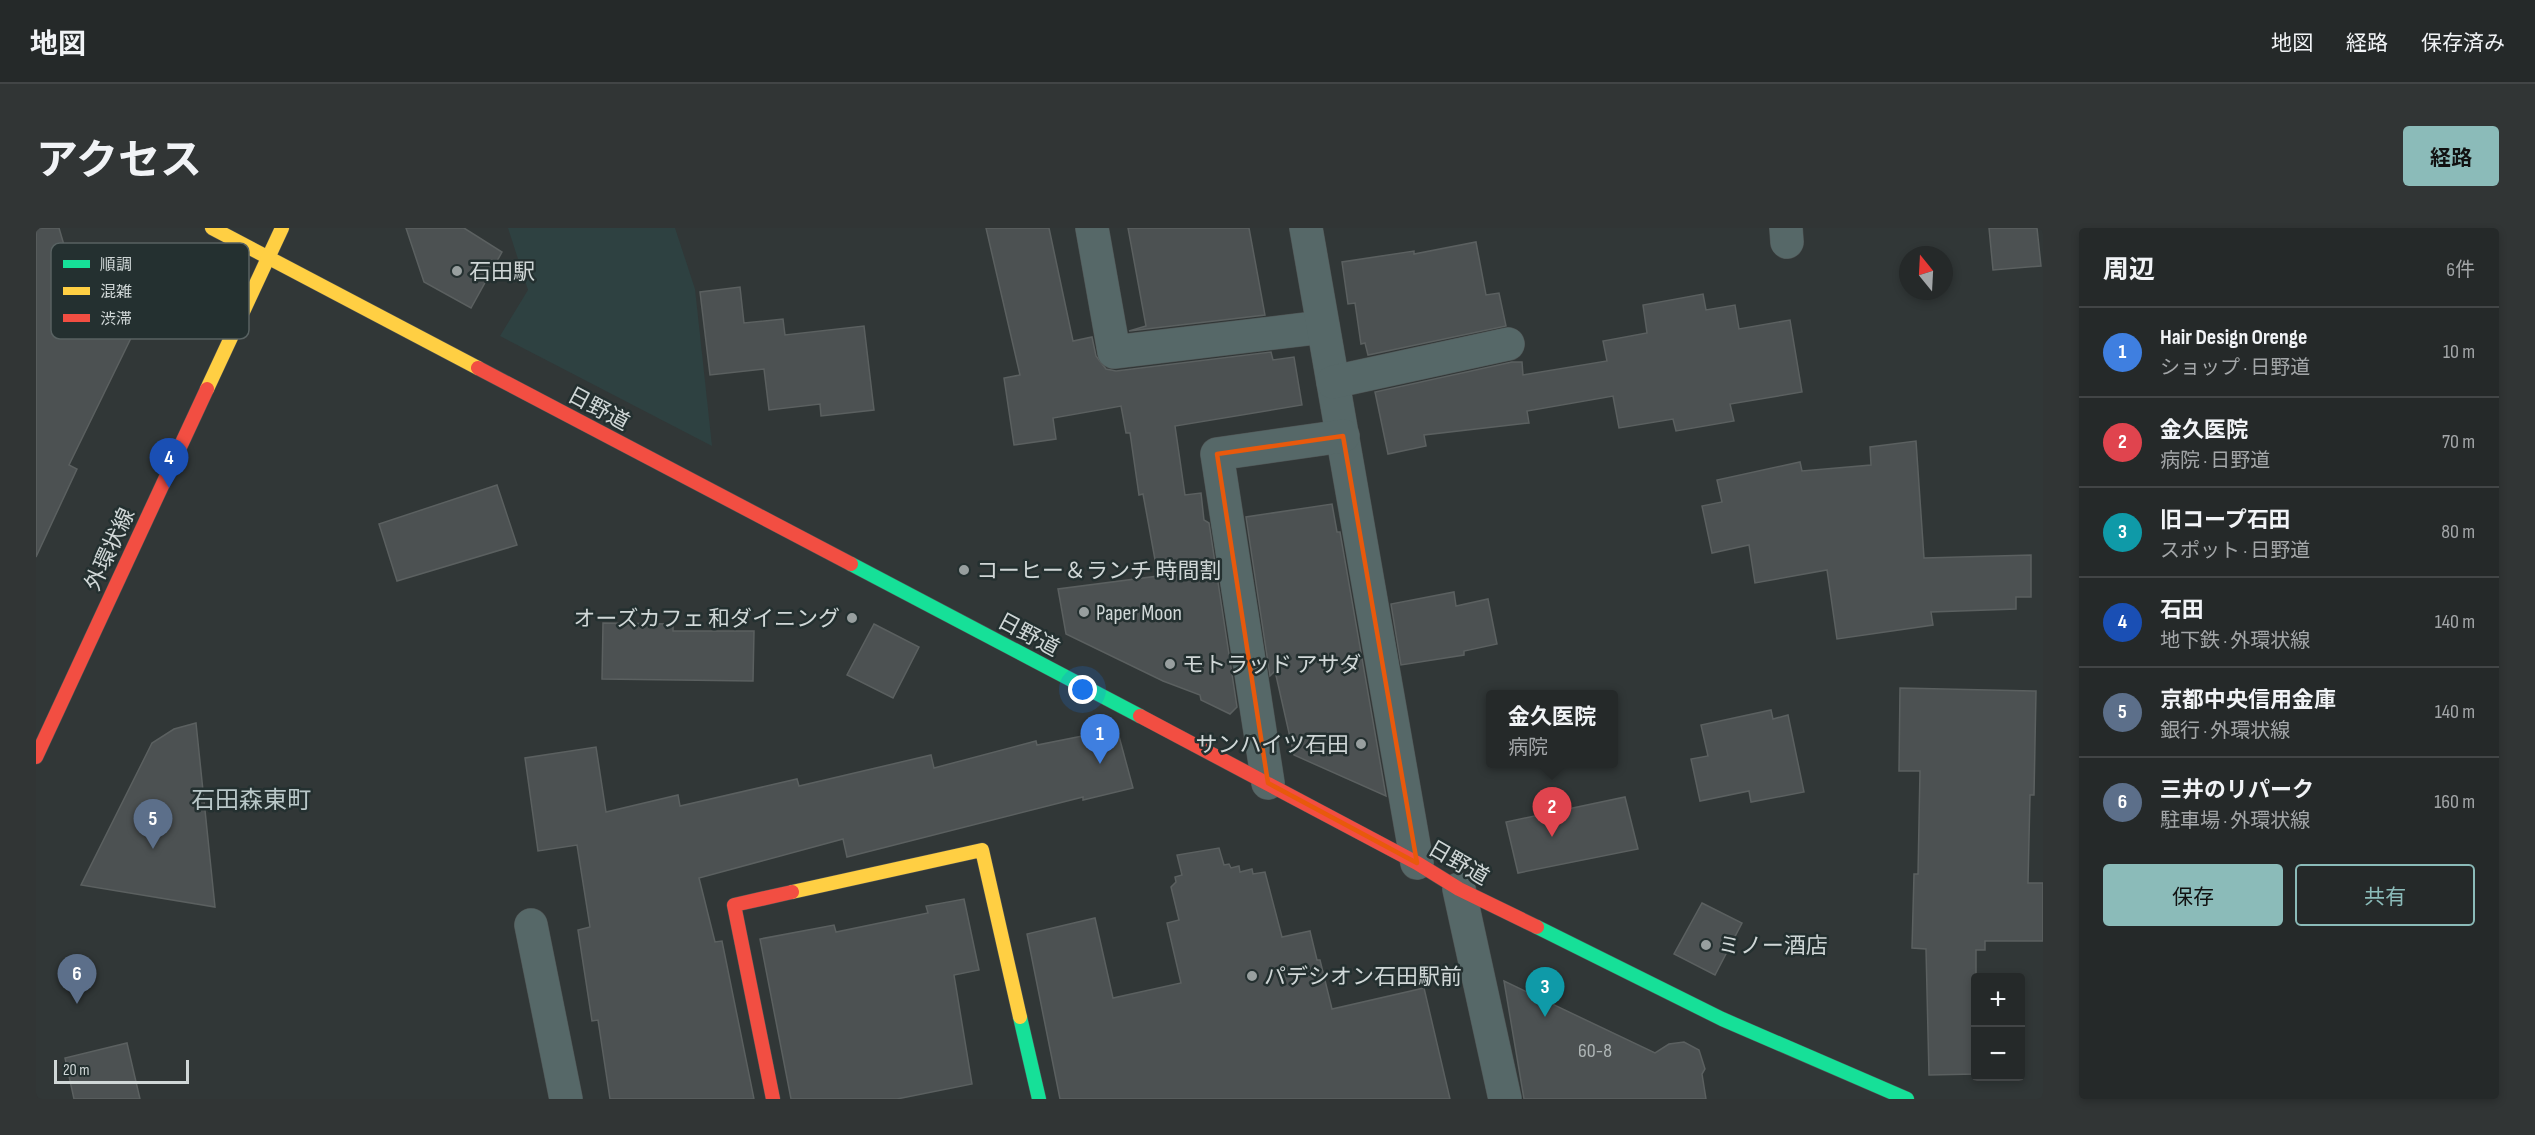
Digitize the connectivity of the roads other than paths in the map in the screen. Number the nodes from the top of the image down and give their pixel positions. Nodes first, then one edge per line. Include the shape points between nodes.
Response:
1 (212, 228) edge
2 (282, 228) edge
3 (1092, 228) edge
4 (1306, 228) edge
5 (240, 243) edge
6 (249, 248) edge
7 (266, 257) junction
8 (249, 294) edge
9 (1323, 327) junction
10 (228, 339) edge
11 (1508, 344) dead end
12 (1333, 382) junction
13 (1343, 436) junction
14 (36, 757) edge
15 (1268, 783) junction
16 (1417, 863) junction
17 (1459, 888) junction
18 (531, 925) dead end
19 (566, 1099) edge
20 (773, 1099) edge
21 (1040, 1099) edge
22 (1505, 1099) edge
23 (1907, 1099) edge

1 - 5 street, 日野道
2 - 7 street, 外環状線
3 - 9 street via 1114,352
4 - 9 street
6 - 7 street, 日野道
7 - 8 street, 外環状線
7 - 15 street, 日野道
9 - 12 street
10 - 14 street, 外環状線
11 - 12 street
12 - 13 street
13 - 15 street via 1217,454
13 - 16 street
15 - 16 street, 日野道
16 - 17 street, 日野道
17 - 22 street
17 - 23 street, 日野道 via 1722,1019
18 - 19 street
20 - 21 street via 734,905 982,850

